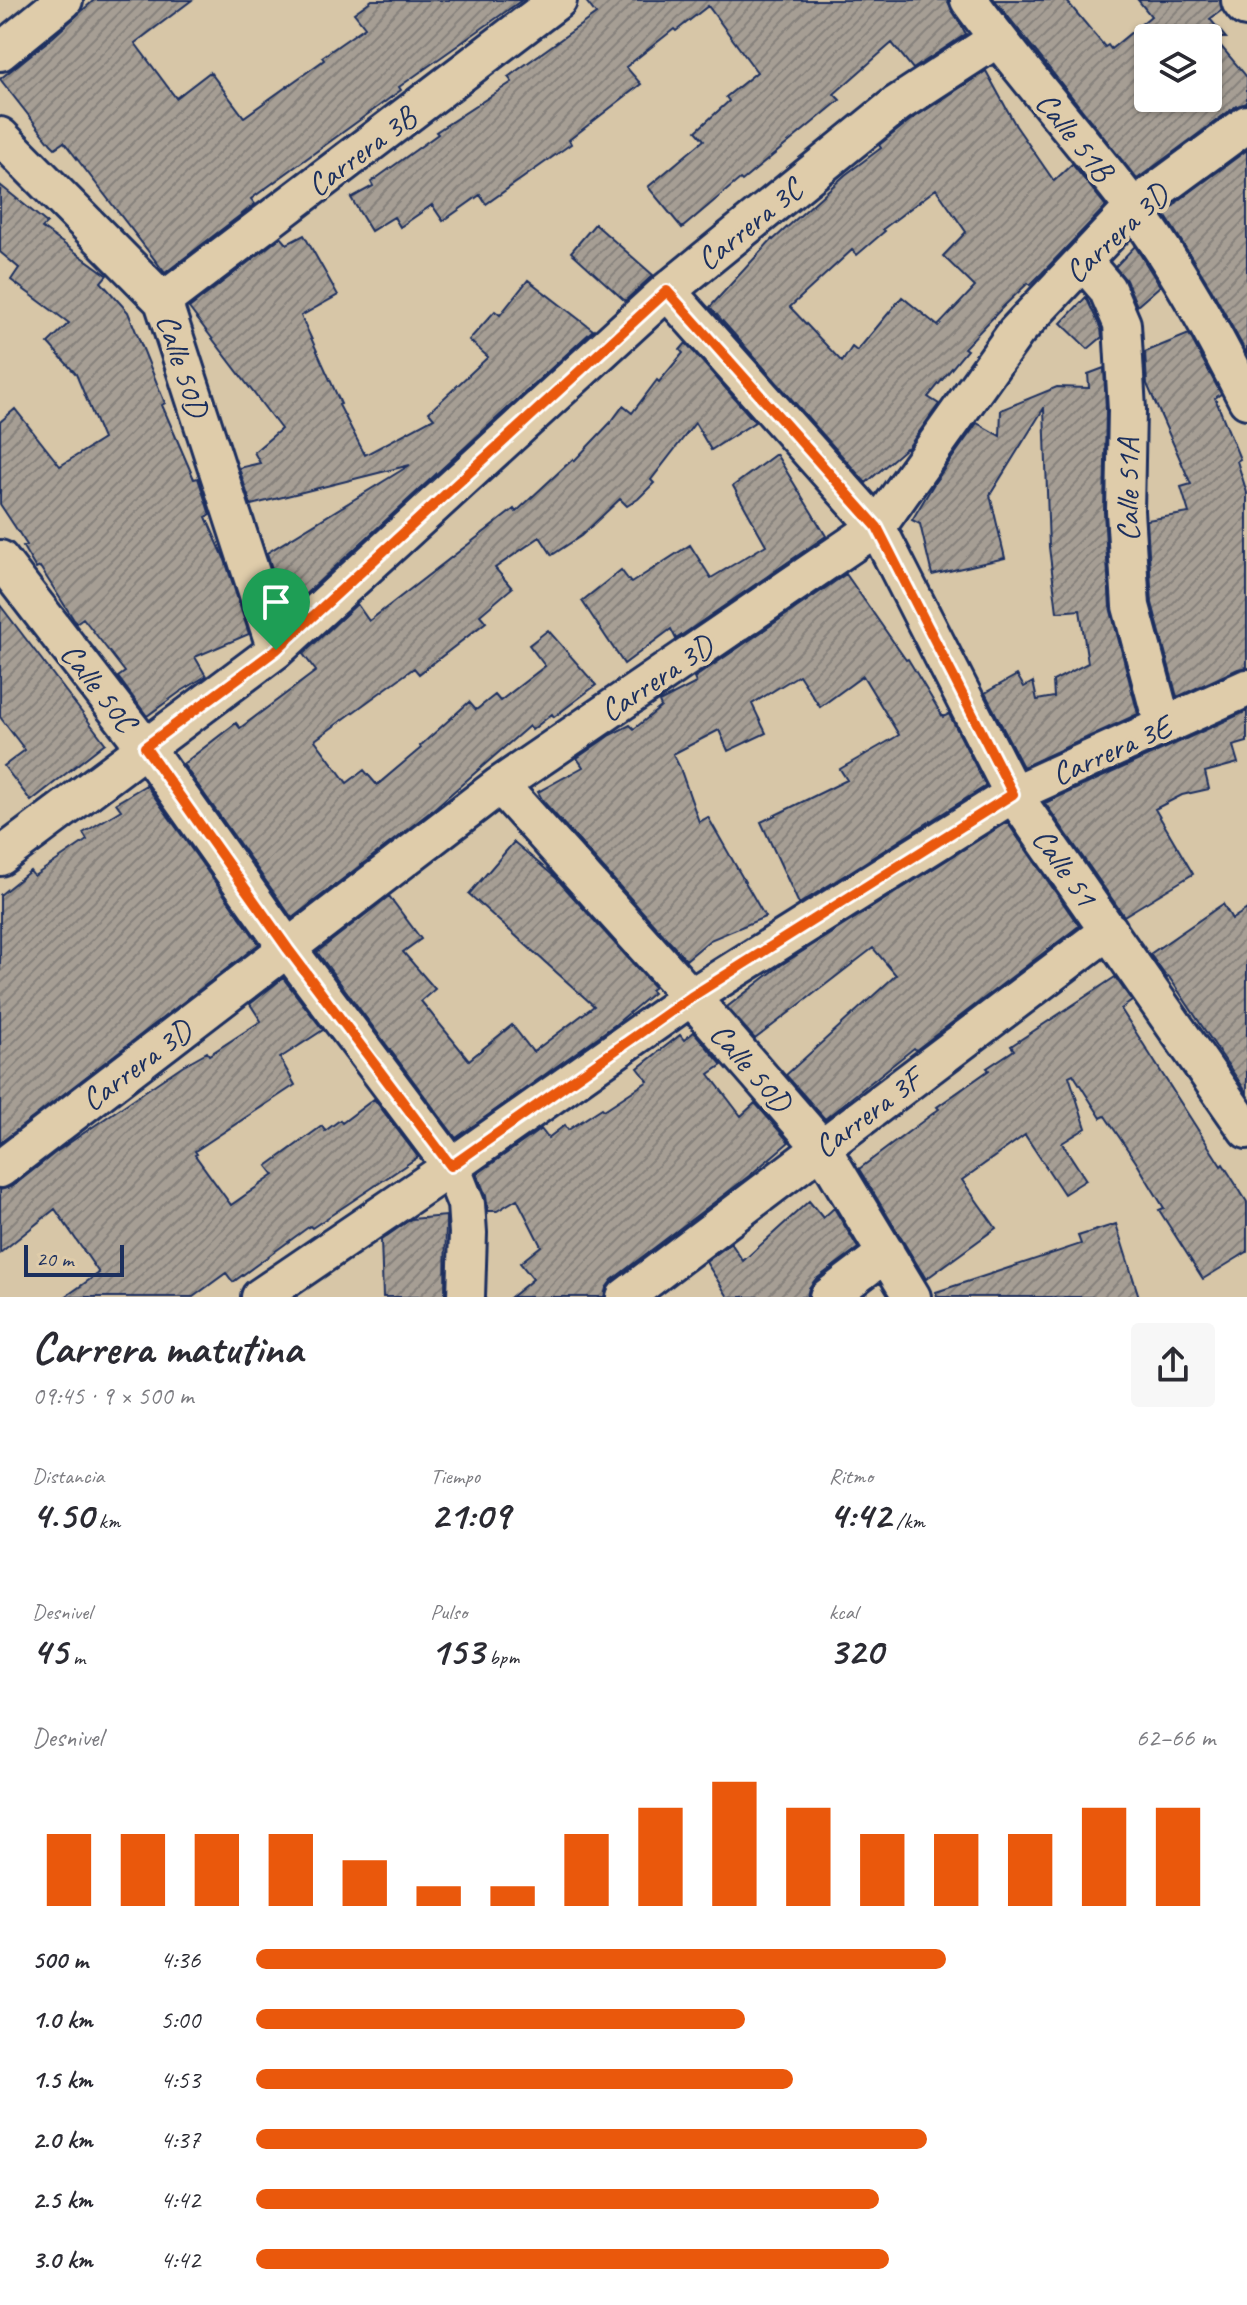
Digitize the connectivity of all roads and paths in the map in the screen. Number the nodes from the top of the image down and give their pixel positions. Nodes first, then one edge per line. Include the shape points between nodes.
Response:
1 (64, 0) edge
2 (558, 0) edge
3 (969, 0) edge
4 (997, 39) junction
5 (0, 52) edge
6 (1247, 124) edge
7 (0, 136) edge
8 (1133, 208) junction
9 (1083, 261) junction
10 (667, 291) junction
11 (163, 301) junction
12 (1247, 400) edge
13 (877, 527) junction
14 (0, 559) edge
15 (276, 650) junction
16 (1247, 688) edge
17 (1163, 726) junction
18 (145, 747) junction
19 (500, 785) junction
20 (1013, 794) junction
21 (0, 857) edge
22 (1109, 930) junction
23 (288, 949) junction
24 (691, 997) junction
25 (1247, 1130) edge
26 (822, 1148) junction
27 (451, 1166) junction
28 (0, 1169) edge
29 (886, 1253) junction
30 (260, 1297) edge
31 (466, 1297) edge
32 (625, 1297) edge
33 (828, 1297) edge
34 (912, 1297) edge

1 - 5 street
2 - 11 street, Carrera 3B
3 - 4 street, Calle 51B
4 - 8 street, Calle 51B
4 - 10 street, Carrera 3C via 897,104
6 - 8 street, Carrera 3D
7 - 11 street, Calle 50D
8 - 9 street, Carrera 3D
8 - 12 street, Calle 51B via 1205,317
9 - 13 street, Carrera 3D via 1016,332
9 - 17 street, Calle 51A via 1107,289 1122,324 1131,606
10 - 13 street, Calle 51
10 - 15 street, Carrera 3C
11 - 15 street, Calle 50D
13 - 19 street, Carrera 3D
13 - 20 street, Calle 51
14 - 18 street, Calle 50C
15 - 18 street, Carrera 3C
16 - 17 street, Carrera 3E
17 - 20 street, Carrera 3E
18 - 21 street, Carrera 3C
18 - 23 street, Calle 50C
19 - 23 street, Carrera 3D
19 - 24 street, Calle 50D
20 - 22 street, Calle 51
20 - 24 street, Carrera 3E
22 - 25 street, Calle 51
22 - 26 street, Carrera 3F
23 - 27 street, Calle 50C
23 - 28 street, Carrera 3D
24 - 26 street, Calle 50D
24 - 27 street, Carrera 3E
26 - 29 street, Calle 50D
26 - 32 street, Carrera 3F
27 - 30 street, Carrera 3E
27 - 31 street, Calle 50C via 466,1204
29 - 33 street
29 - 34 street, Calle 50D

